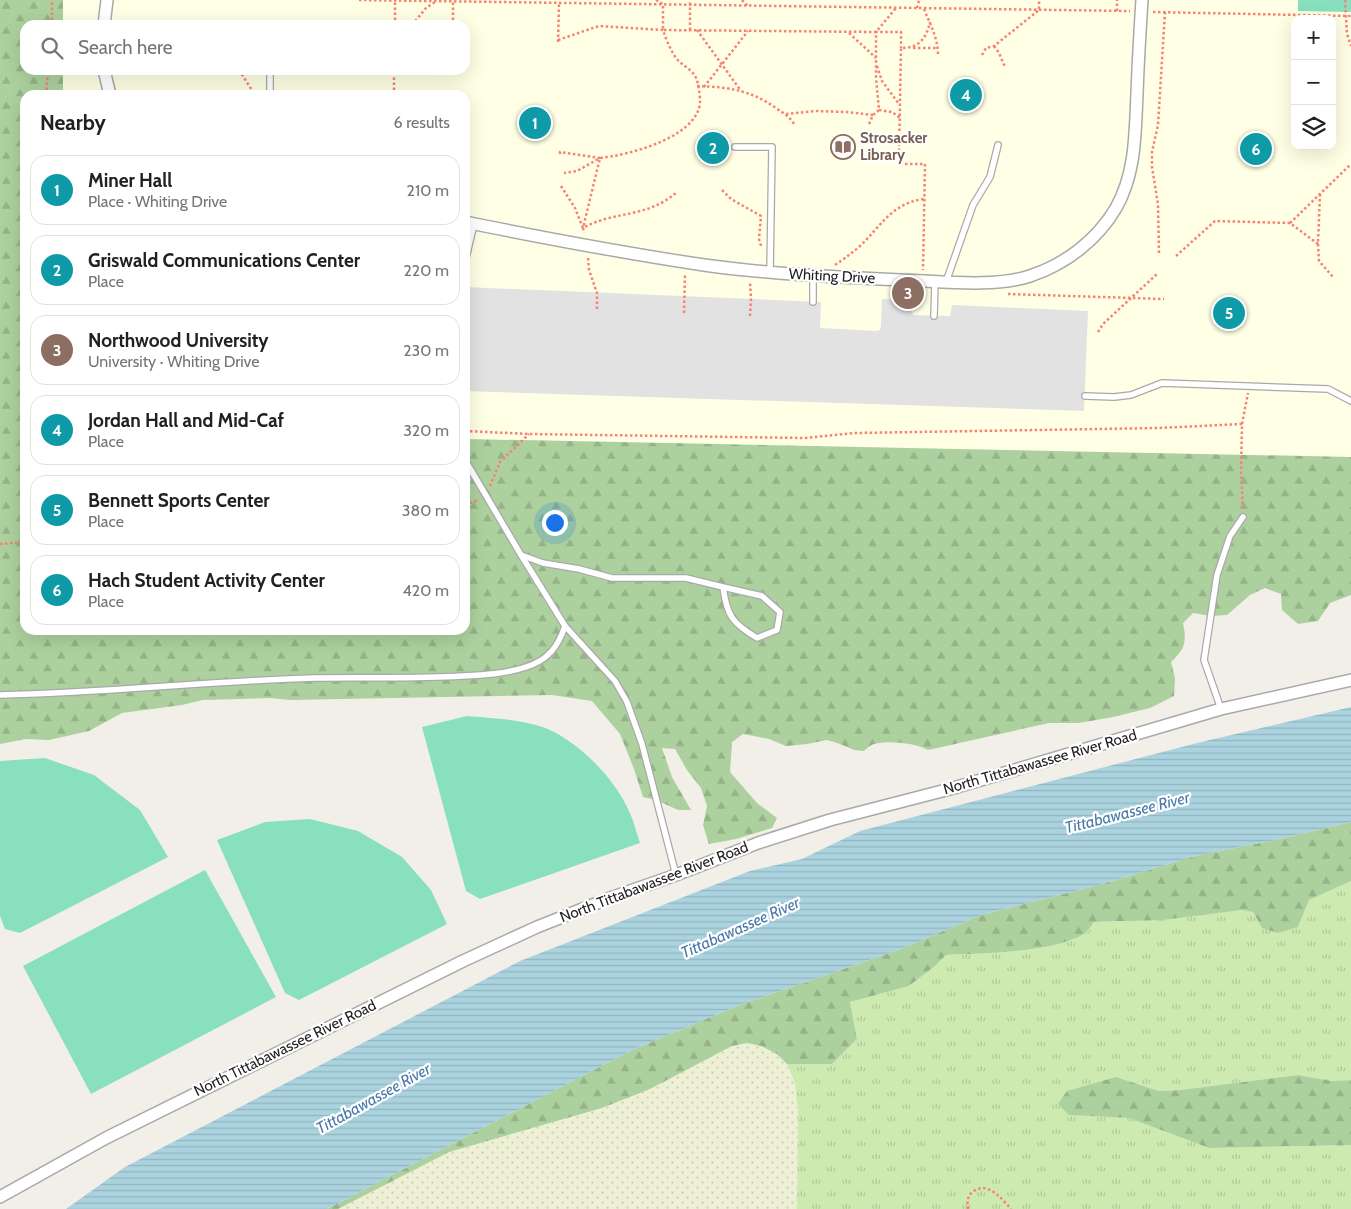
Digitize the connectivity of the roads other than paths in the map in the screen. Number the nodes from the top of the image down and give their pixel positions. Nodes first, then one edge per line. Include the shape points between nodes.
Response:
1 (107, 0) edge
2 (1141, 6) edge
3 (105, 20) edge
4 (105, 75) edge
5 (270, 75) edge
6 (109, 90) edge
7 (270, 90) edge
8 (998, 145) dead end
9 (735, 147) dead end
10 (470, 223) edge
11 (770, 272) junction
12 (813, 276) junction
13 (940, 281) junction
14 (813, 302) dead end
15 (934, 316) dead end
16 (1085, 396) dead end
17 (1351, 401) edge
18 (470, 469) edge
19 (1243, 516) road end
20 (521, 555) junction
21 (723, 587) junction
22 (565, 626) junction
23 (1351, 680) edge
24 (0, 695) edge
25 (1221, 709) junction
26 (676, 875) junction
27 (0, 1196) edge

1 - 3 street
2 - 13 street, Whiting Drive via 1135,143 1131,171 1116,207 1096,234 1058,265 1028,277 996,282
4 - 6 street
5 - 7 lane
8 - 13 lane via 990,177
9 - 11 lane via 772,147
10 - 11 street, Whiting Drive via 586,246
11 - 12 street, Whiting Drive
12 - 13 street, Whiting Drive
12 - 14 lane
13 - 15 lane
16 - 17 lane via 1131,395 1162,383 1328,389
18 - 20 lane
19 - 25 lane via 1230,536 1217,576 1204,660
20 - 21 lane via 542,563 612,578 686,578
20 - 22 lane
21 - 21 lane via 725,607 737,626 757,638 778,630 780,612 762,596
22 - 24 lane via 560,642 545,658 526,667 496,674 270,680
22 - 26 lane via 615,682 627,702 642,744
23 - 25 street, North Tittabawassee River Road
25 - 26 street, North Tittabawassee River Road via 950,789 830,820 758,843
26 - 27 street, North Tittabawassee River Road via 537,927 463,960 106,1138

